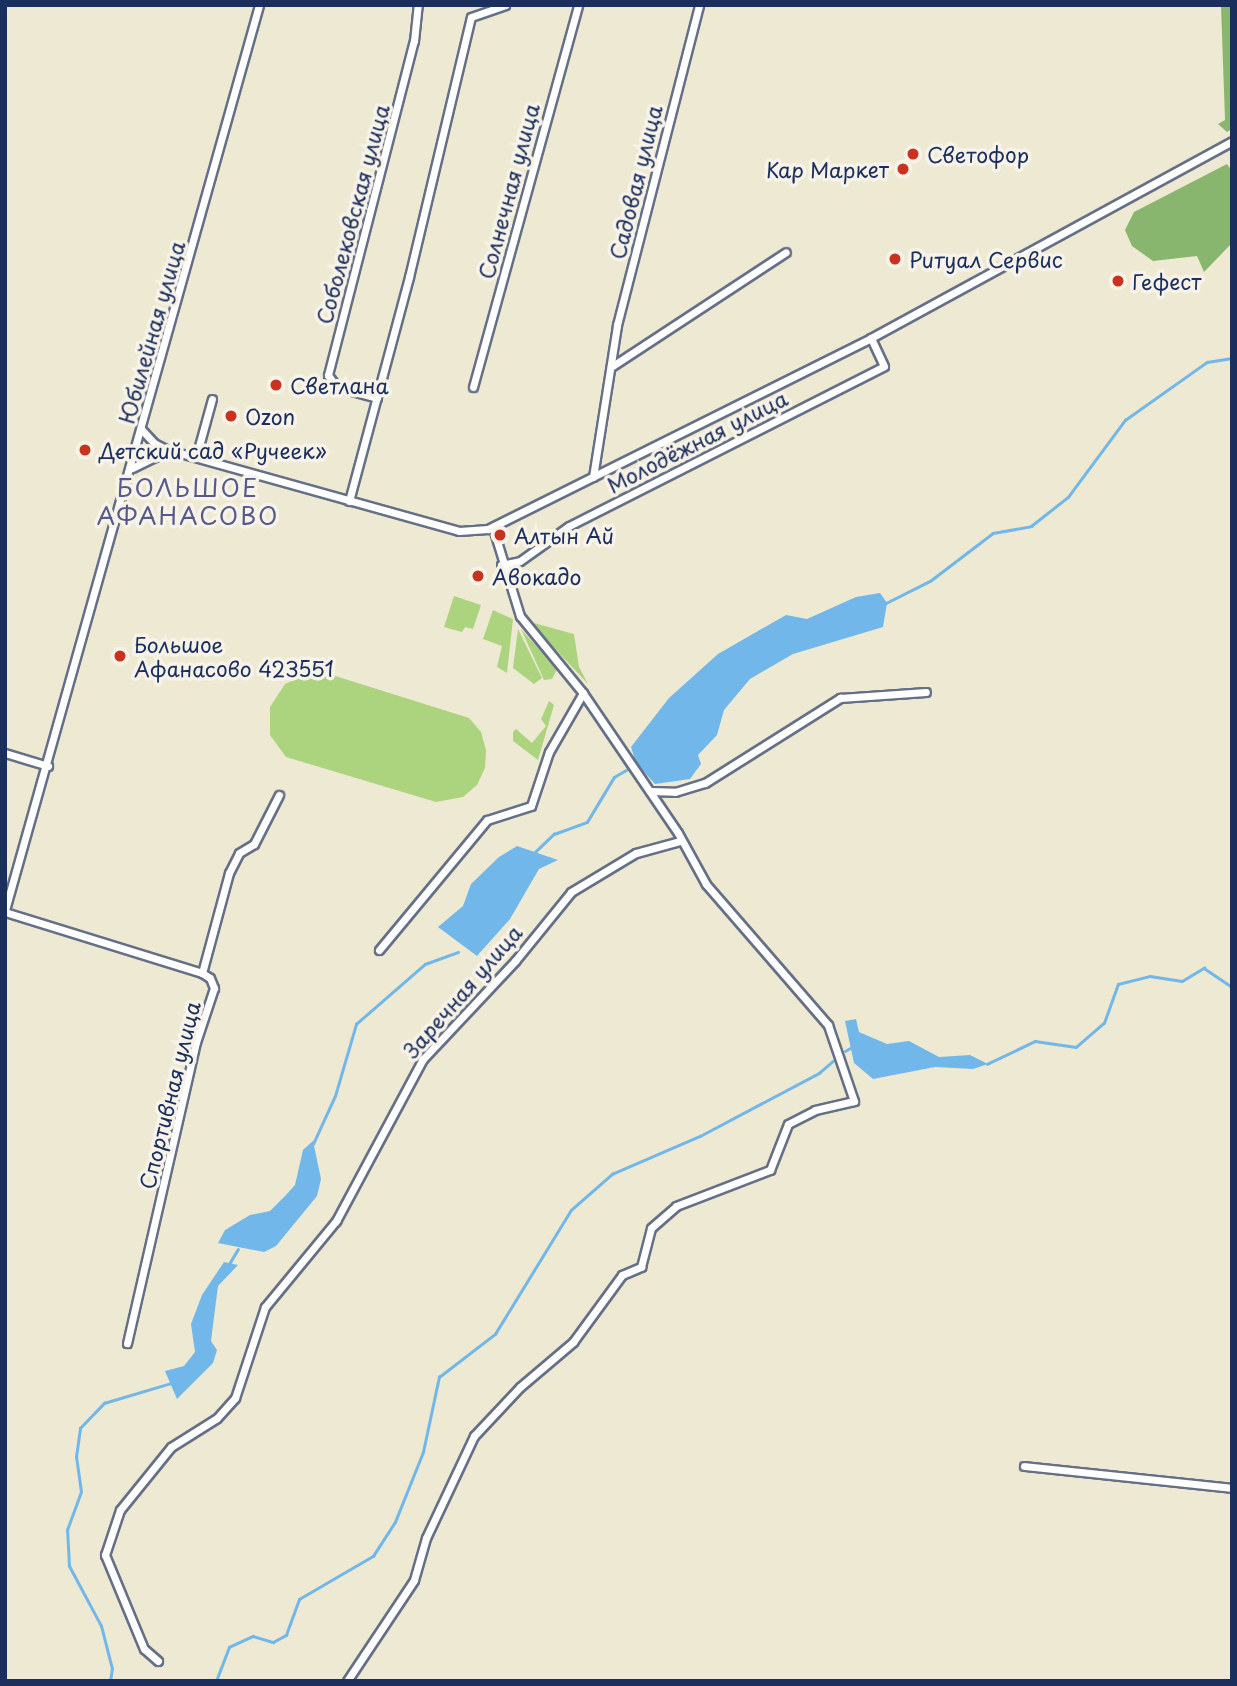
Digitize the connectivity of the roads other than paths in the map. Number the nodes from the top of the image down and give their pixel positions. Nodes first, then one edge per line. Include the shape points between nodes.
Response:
1 (259, 5) edge
2 (418, 5) edge
3 (505, 5) edge
4 (578, 5) edge
5 (699, 5) edge
6 (1232, 141) edge
7 (786, 252) dead end
8 (871, 338) junction
9 (610, 368) junction
10 (473, 387) dead end
11 (377, 398) junction
12 (212, 399) dead end
13 (141, 429) junction
14 (169, 450) junction
15 (196, 457) junction
16 (132, 468) junction
17 (593, 477) junction
18 (349, 501) junction
19 (493, 528) junction
20 (501, 565) junction
21 (926, 692) dead end
22 (583, 693) junction
23 (5, 753) edge
24 (48, 766) junction
25 (650, 791) junction
26 (279, 795) dead end
27 (680, 841) junction
28 (5, 911) edge
29 (379, 950) dead end
30 (202, 973) junction
31 (127, 1343) dead end
32 (1024, 1466) dead end
33 (1232, 1488) edge
34 (158, 1661) dead end
35 (347, 1681) edge

1 - 13 street, Юбилейная улица
2 - 11 street, Соболековская улица via 414,41 328,375 337,387
3 - 11 street via 471,17
4 - 10 street, Солнечная улица
5 - 9 street, Садовая улица
6 - 8 street, Молодёжная улица
7 - 9 street
8 - 17 street, Молодёжная улица
8 - 20 street, Молодёжная улица via 884,366 569,526 520,561
9 - 17 street, Молодёжная улица
11 - 18 street
12 - 15 street
13 - 14 street, Молодёжная улица
13 - 16 street, Юбилейная улица
14 - 15 street, Молодёжная улица
14 - 16 street
15 - 18 street, Молодёжная улица
16 - 24 street, Юбилейная улица
17 - 19 street, Молодёжная улица
18 - 19 street, Молодёжная улица via 459,531
19 - 20 street
20 - 22 street via 520,616
21 - 25 street via 840,698 705,783 675,792
22 - 25 street
22 - 29 street via 549,752 531,806 487,820
23 - 24 street
24 - 28 street, Юбилейная улица
25 - 27 street
26 - 30 street, Спортивная улица via 254,844 239,853 229,873
27 - 34 street, Заречная улица via 636,853 571,892 515,961 423,1059 336,1222 265,1307 234,1398 217,1418 171,1447 120,1510 105,1555 144,1649
27 - 35 street via 714,894 828,1025 854,1101 815,1110 788,1124 770,1170 676,1206 651,1228 641,1267 622,1275 573,1342 520,1387 474,1436 426,1538 414,1580
28 - 30 street
30 - 31 street, Спортивная улица via 214,988 197,1042
32 - 33 street

